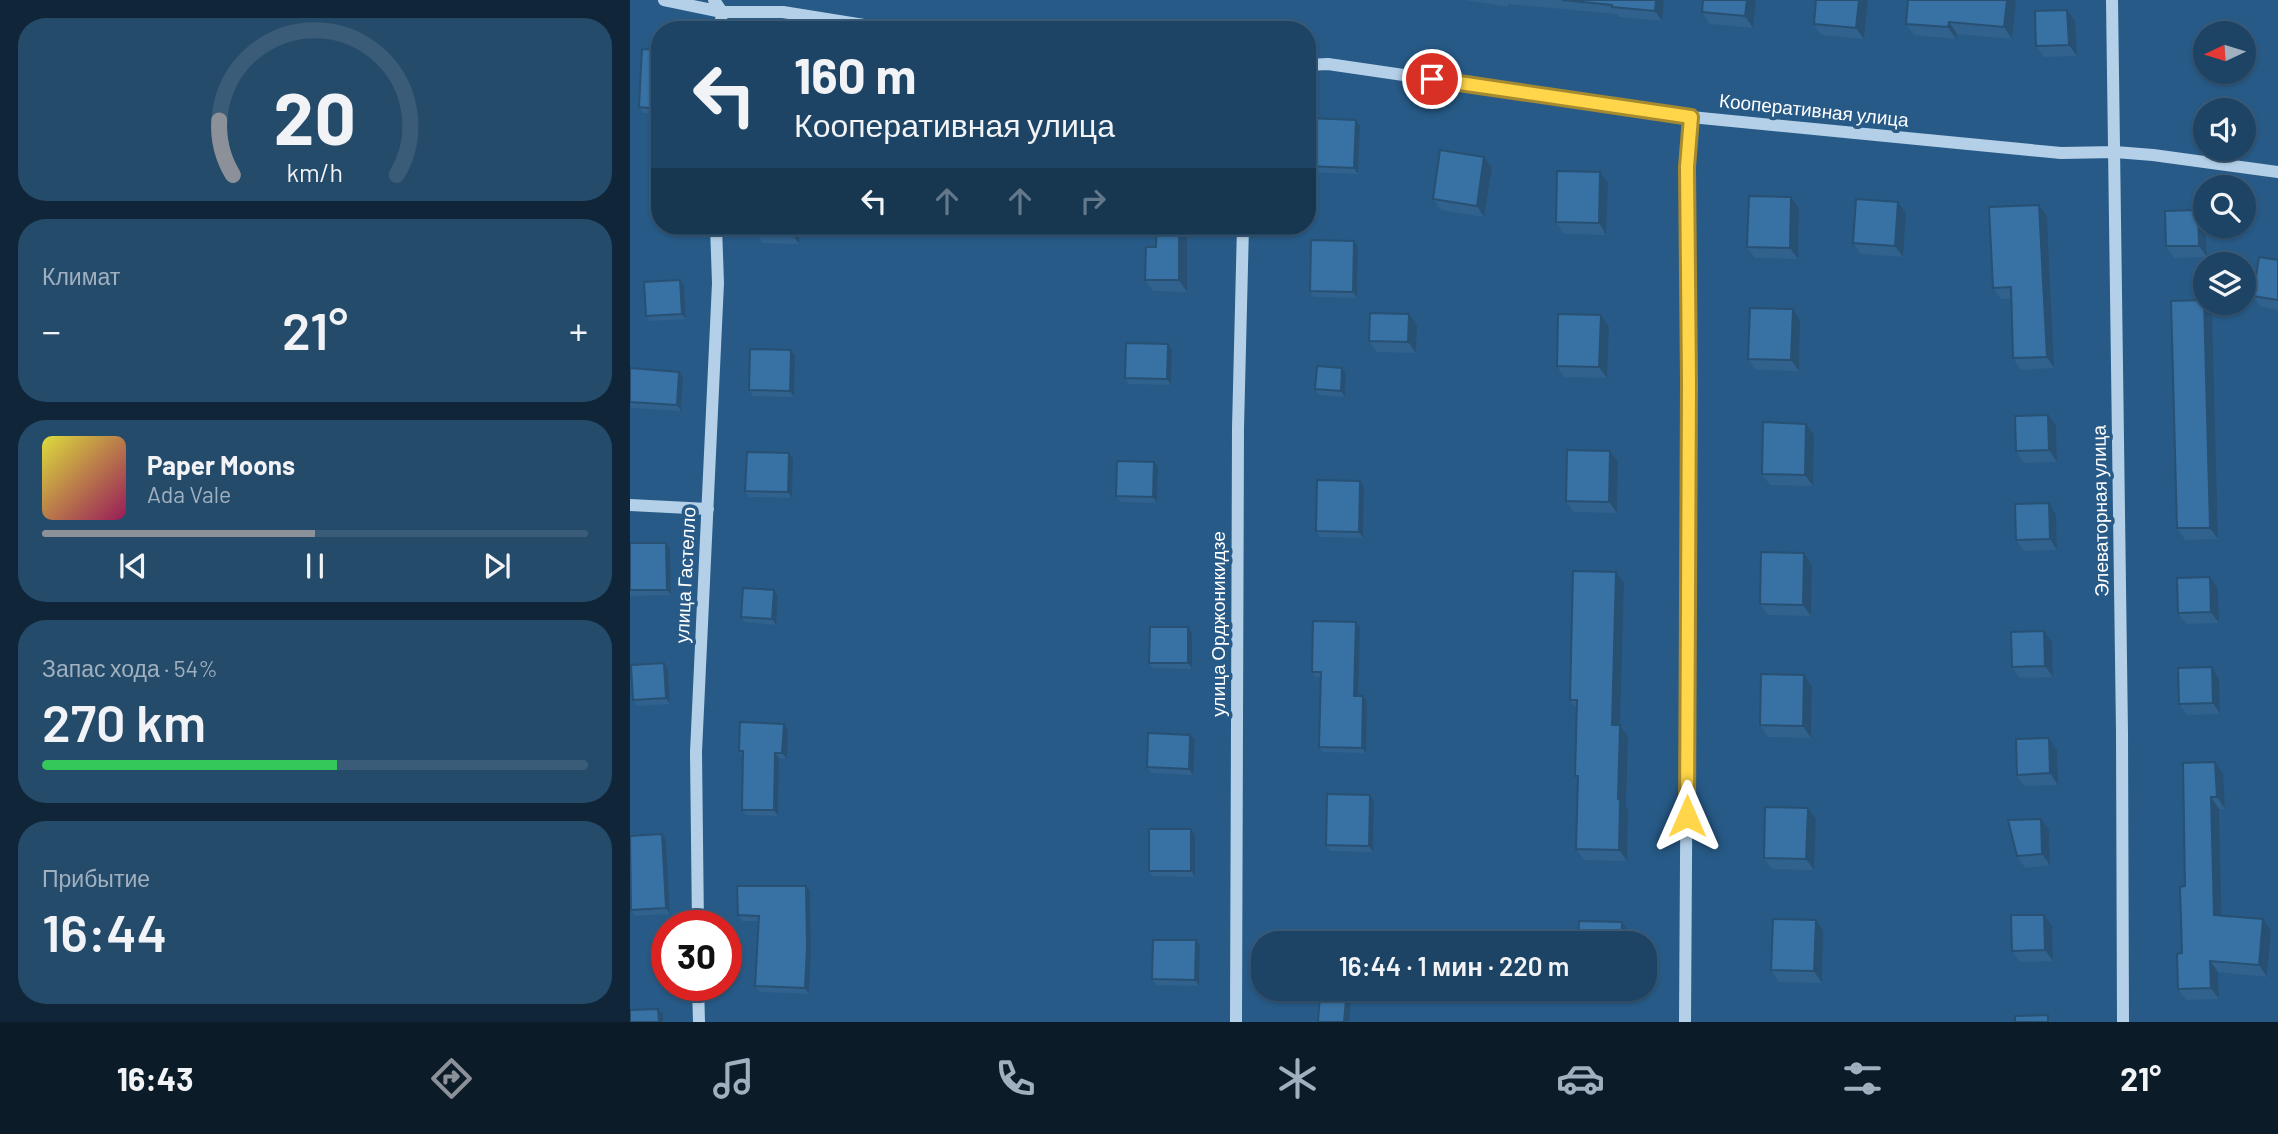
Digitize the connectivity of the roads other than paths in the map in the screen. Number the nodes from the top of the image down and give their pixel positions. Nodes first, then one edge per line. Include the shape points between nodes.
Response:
1 (664, 0) edge
2 (714, 0) edge
3 (2112, 0) edge
4 (722, 12) junction
5 (721, 21) edge
6 (839, 21) edge
7 (1316, 65) edge
8 (1691, 117) junction
9 (2115, 152) junction
10 (2278, 172) edge
11 (716, 235) edge
12 (1243, 235) edge
13 (630, 505) edge
14 (708, 509) junction
15 (698, 910) edge
16 (698, 1001) edge
17 (699, 1022) edge
18 (1236, 1022) edge
19 (1685, 1022) edge
20 (2123, 1022) edge

1 - 4 street
2 - 4 street
3 - 9 street, Элеваторная улица
4 - 5 street
4 - 6 street via 783,12
7 - 8 street, Кооперативная улица
8 - 9 street, Кооперативная улица via 2062,153
8 - 19 street via 1687,167
9 - 10 street, Кооперативная улица
9 - 20 street, Элеваторная улица
11 - 14 street, улица Гастелло
12 - 18 street, улица Орджоникидзе
13 - 14 street
14 - 15 street, улица Гастелло via 696,752
16 - 17 street

